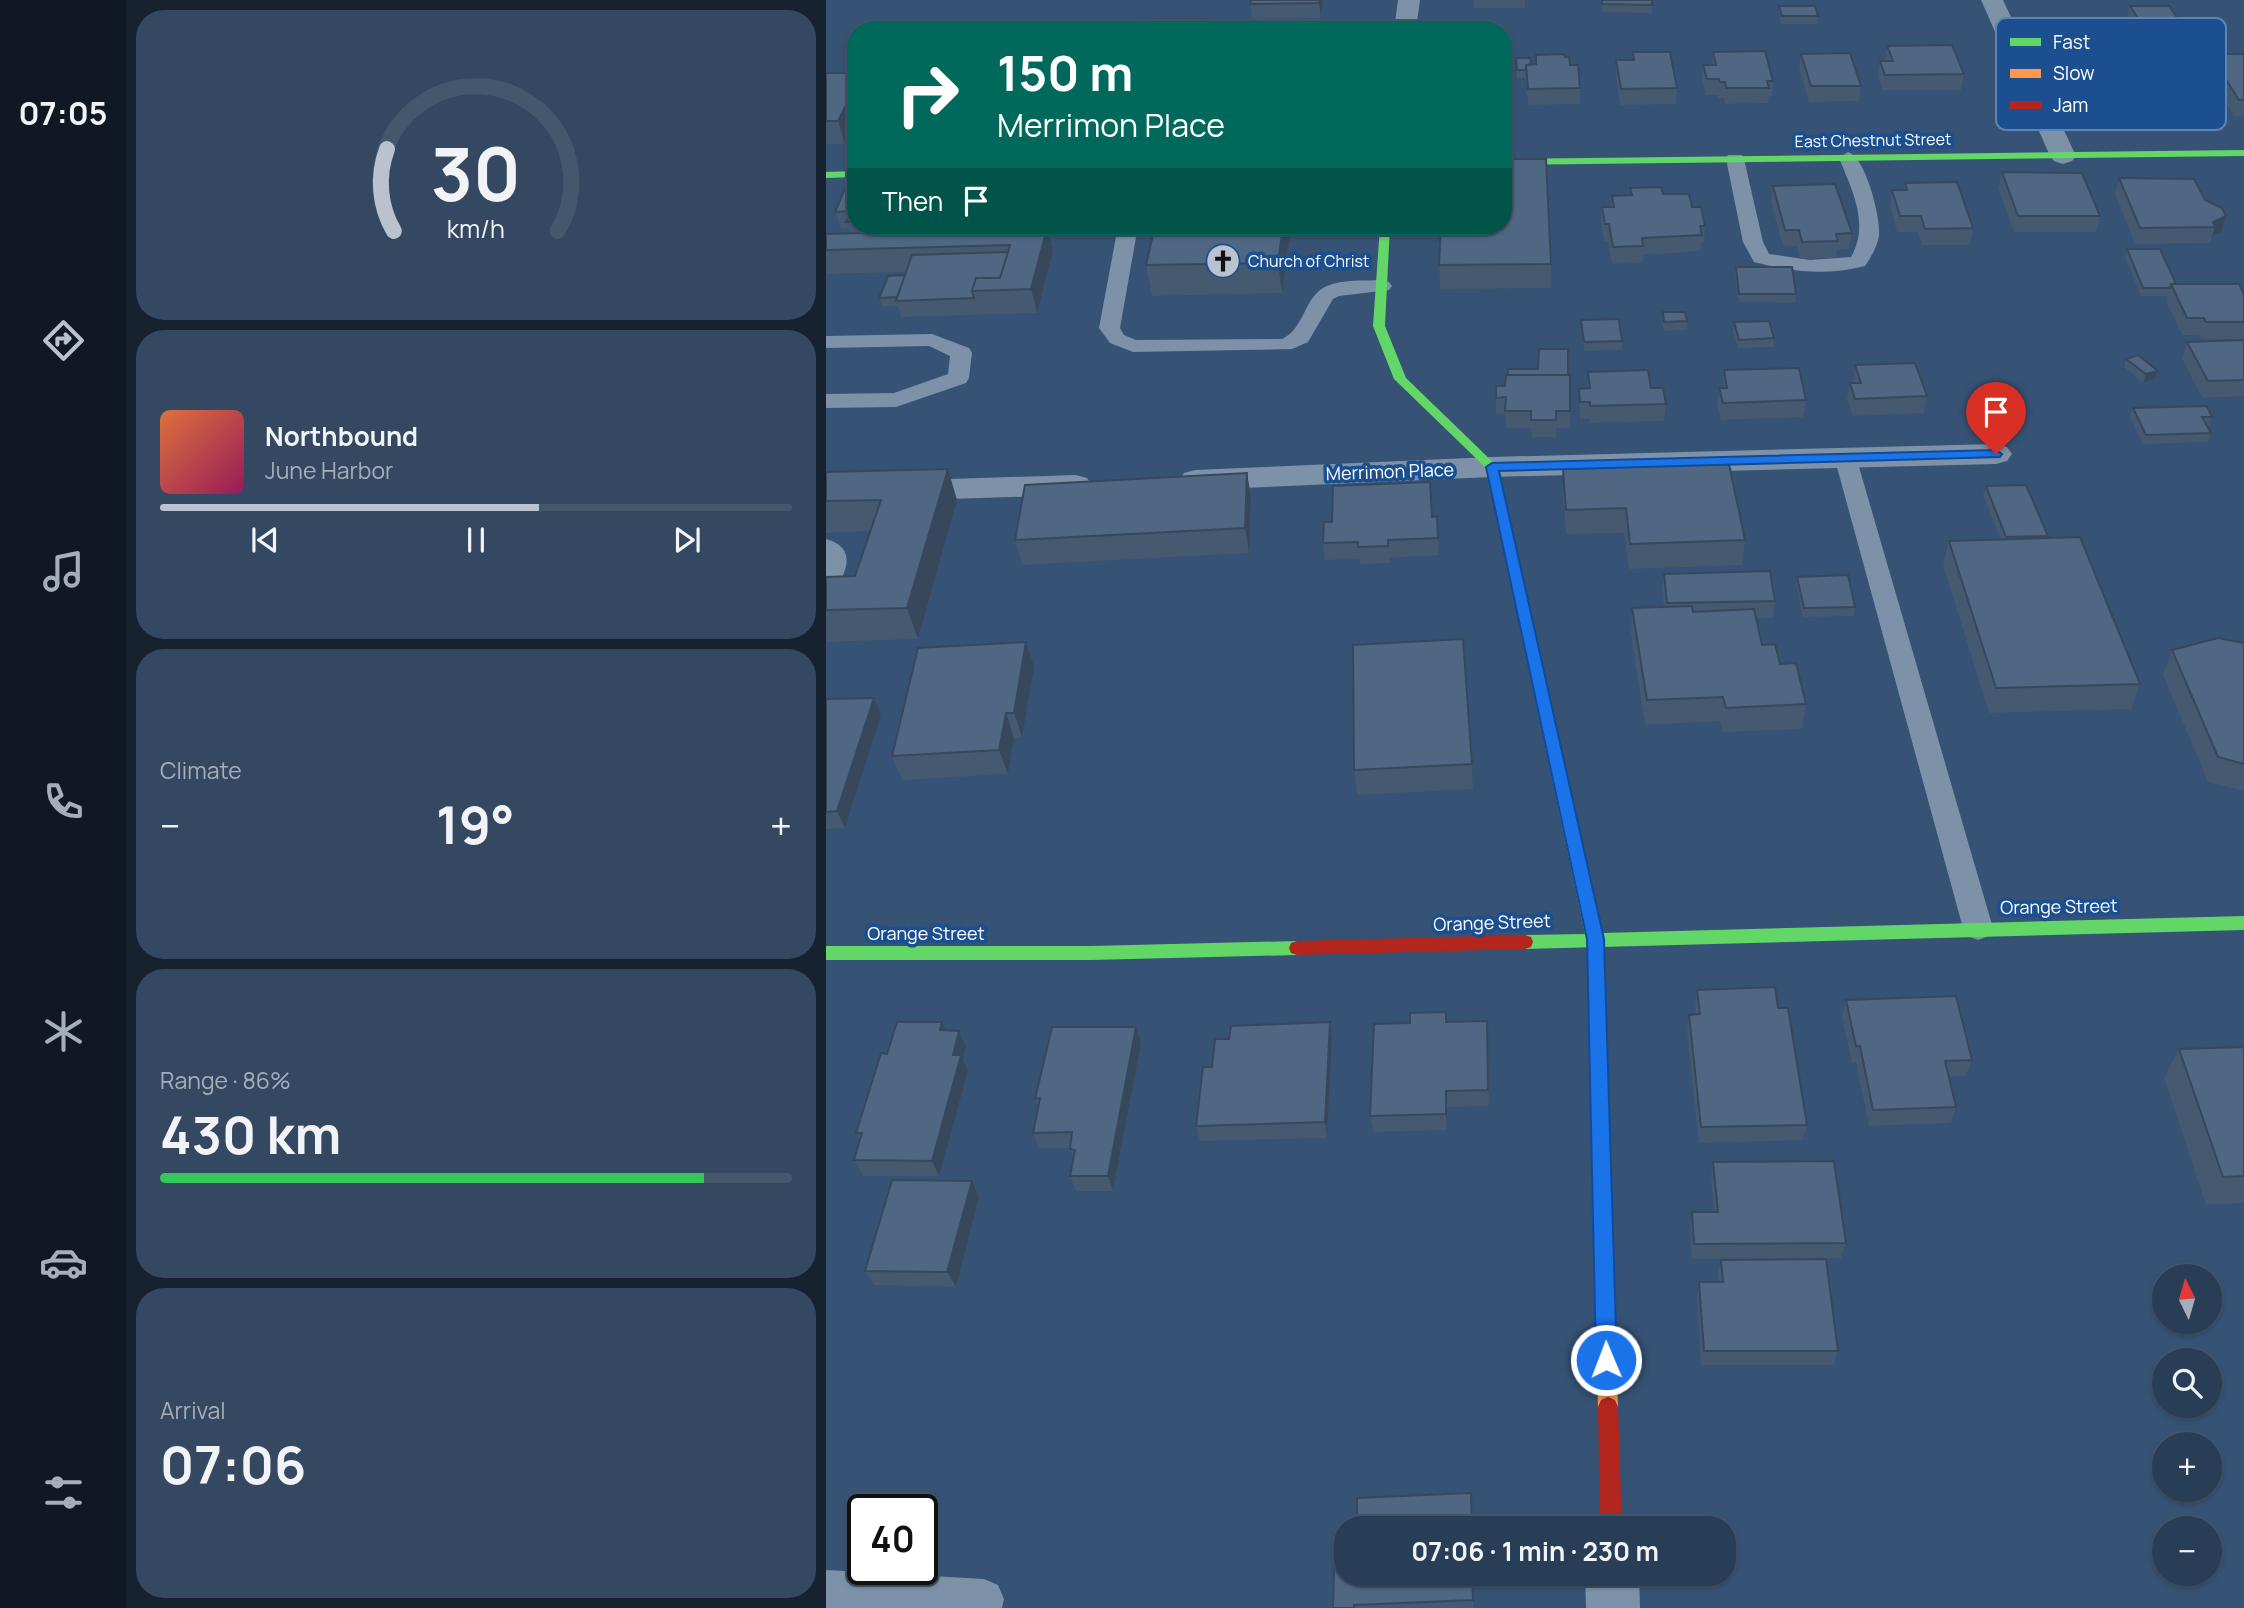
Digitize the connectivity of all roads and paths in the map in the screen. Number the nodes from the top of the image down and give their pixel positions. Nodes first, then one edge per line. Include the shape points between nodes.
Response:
1 (1409, 0) edge
2 (1992, 0) edge
3 (2000, 18) edge
4 (1406, 21) edge
5 (2051, 130) edge
6 (2244, 153) edge
7 (2063, 156) junction
8 (1848, 158) junction
9 (1735, 159) junction
10 (1512, 162) edge
11 (826, 174) edge
12 (847, 174) edge
13 (1126, 235) edge
14 (1385, 235) edge
15 (1382, 286) junction
16 (826, 342) edge
17 (826, 401) edge
18 (1996, 454) dead end
19 (1846, 460) junction
20 (1492, 467) junction
21 (1170, 481) edge
22 (1101, 484) edge
23 (826, 493) edge
24 (826, 547) edge
25 (826, 583) edge
26 (2244, 923) edge
27 (1978, 928) junction
28 (1595, 939) junction
29 (826, 953) edge
30 (1611, 1516) edge
31 (1612, 1586) edge
32 (826, 1590) edge
33 (982, 1608) edge
34 (1613, 1608) edge

1 - 4 street
2 - 3 street
5 - 7 street
6 - 7 street, East Chestnut Street
7 - 8 street, East Chestnut Street
8 - 9 street, East Chestnut Street
8 - 9 lane via 1871,220 1868,248 1858,262 1829,268 1761,258 1753,242
9 - 10 street, East Chestnut Street
11 - 12 street
13 - 15 lane via 1109,328 1116,339 1133,346 1285,345 1301,338 1325,295 1334,290
14 - 15 street
15 - 20 street via 1380,326 1400,379
16 - 17 lane via 932,340 961,353 958,378 896,400
18 - 19 street, Merrimon Place
19 - 20 street, Merrimon Place
19 - 27 lane
20 - 21 street, Merrimon Place
20 - 28 street
22 - 23 street
24 - 25 lane via 834,550 834,572
26 - 27 street, Orange Street
27 - 28 street, Orange Street
28 - 29 street, Orange Street via 1091,953
28 - 30 street
31 - 34 street
32 - 33 lane via 984,1599

